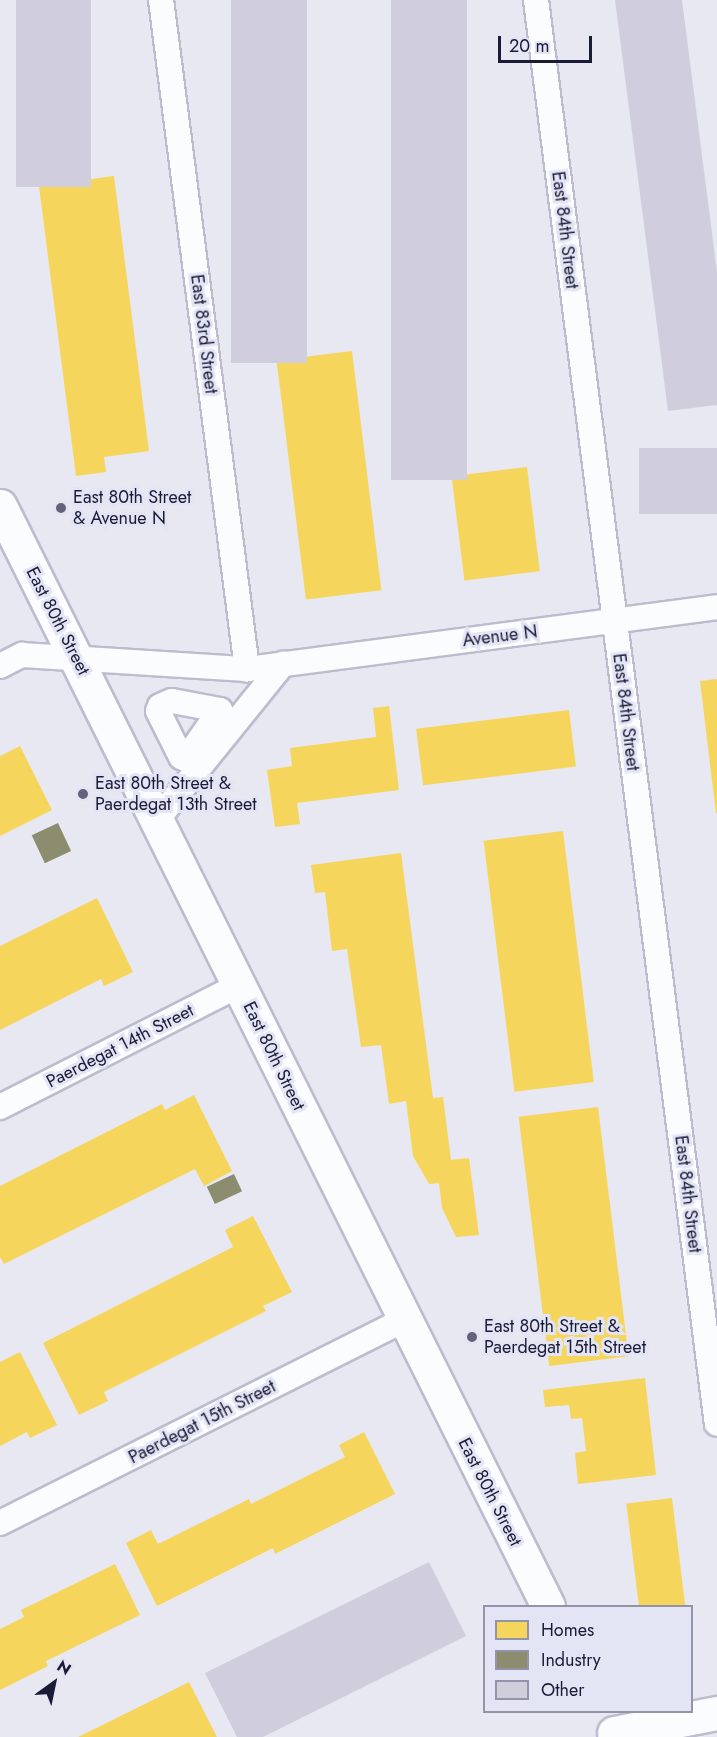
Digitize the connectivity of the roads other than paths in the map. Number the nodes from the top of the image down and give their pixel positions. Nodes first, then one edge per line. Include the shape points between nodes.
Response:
1 (161, 0) edge
2 (536, 0) edge
3 (0, 506) edge
4 (717, 607) edge
5 (615, 621) junction
6 (77, 661) junction
7 (283, 664) junction
8 (0, 666) edge
9 (248, 669) junction
10 (157, 820) junction
11 (239, 985) junction
12 (0, 1107) edge
13 (404, 1320) junction
14 (717, 1424) edge
15 (0, 1523) edge
16 (547, 1605) edge
17 (717, 1713) edge
18 (610, 1727) edge

1 - 9 street, East 83rd Street
2 - 5 street, East 84th Street
3 - 6 street, East 80th Street
4 - 5 street, Avenue N
5 - 7 street, Avenue N
5 - 14 street, East 84th Street
6 - 8 street, Avenue N via 22,655
6 - 9 street, Avenue N
6 - 10 street, East 80th Street
7 - 9 street, Avenue N
7 - 10 street
10 - 11 street, East 80th Street
11 - 12 street, Paerdegat 14th Street
11 - 13 street, East 80th Street
13 - 15 street, Paerdegat 15th Street
13 - 16 street, East 80th Street
17 - 18 street

